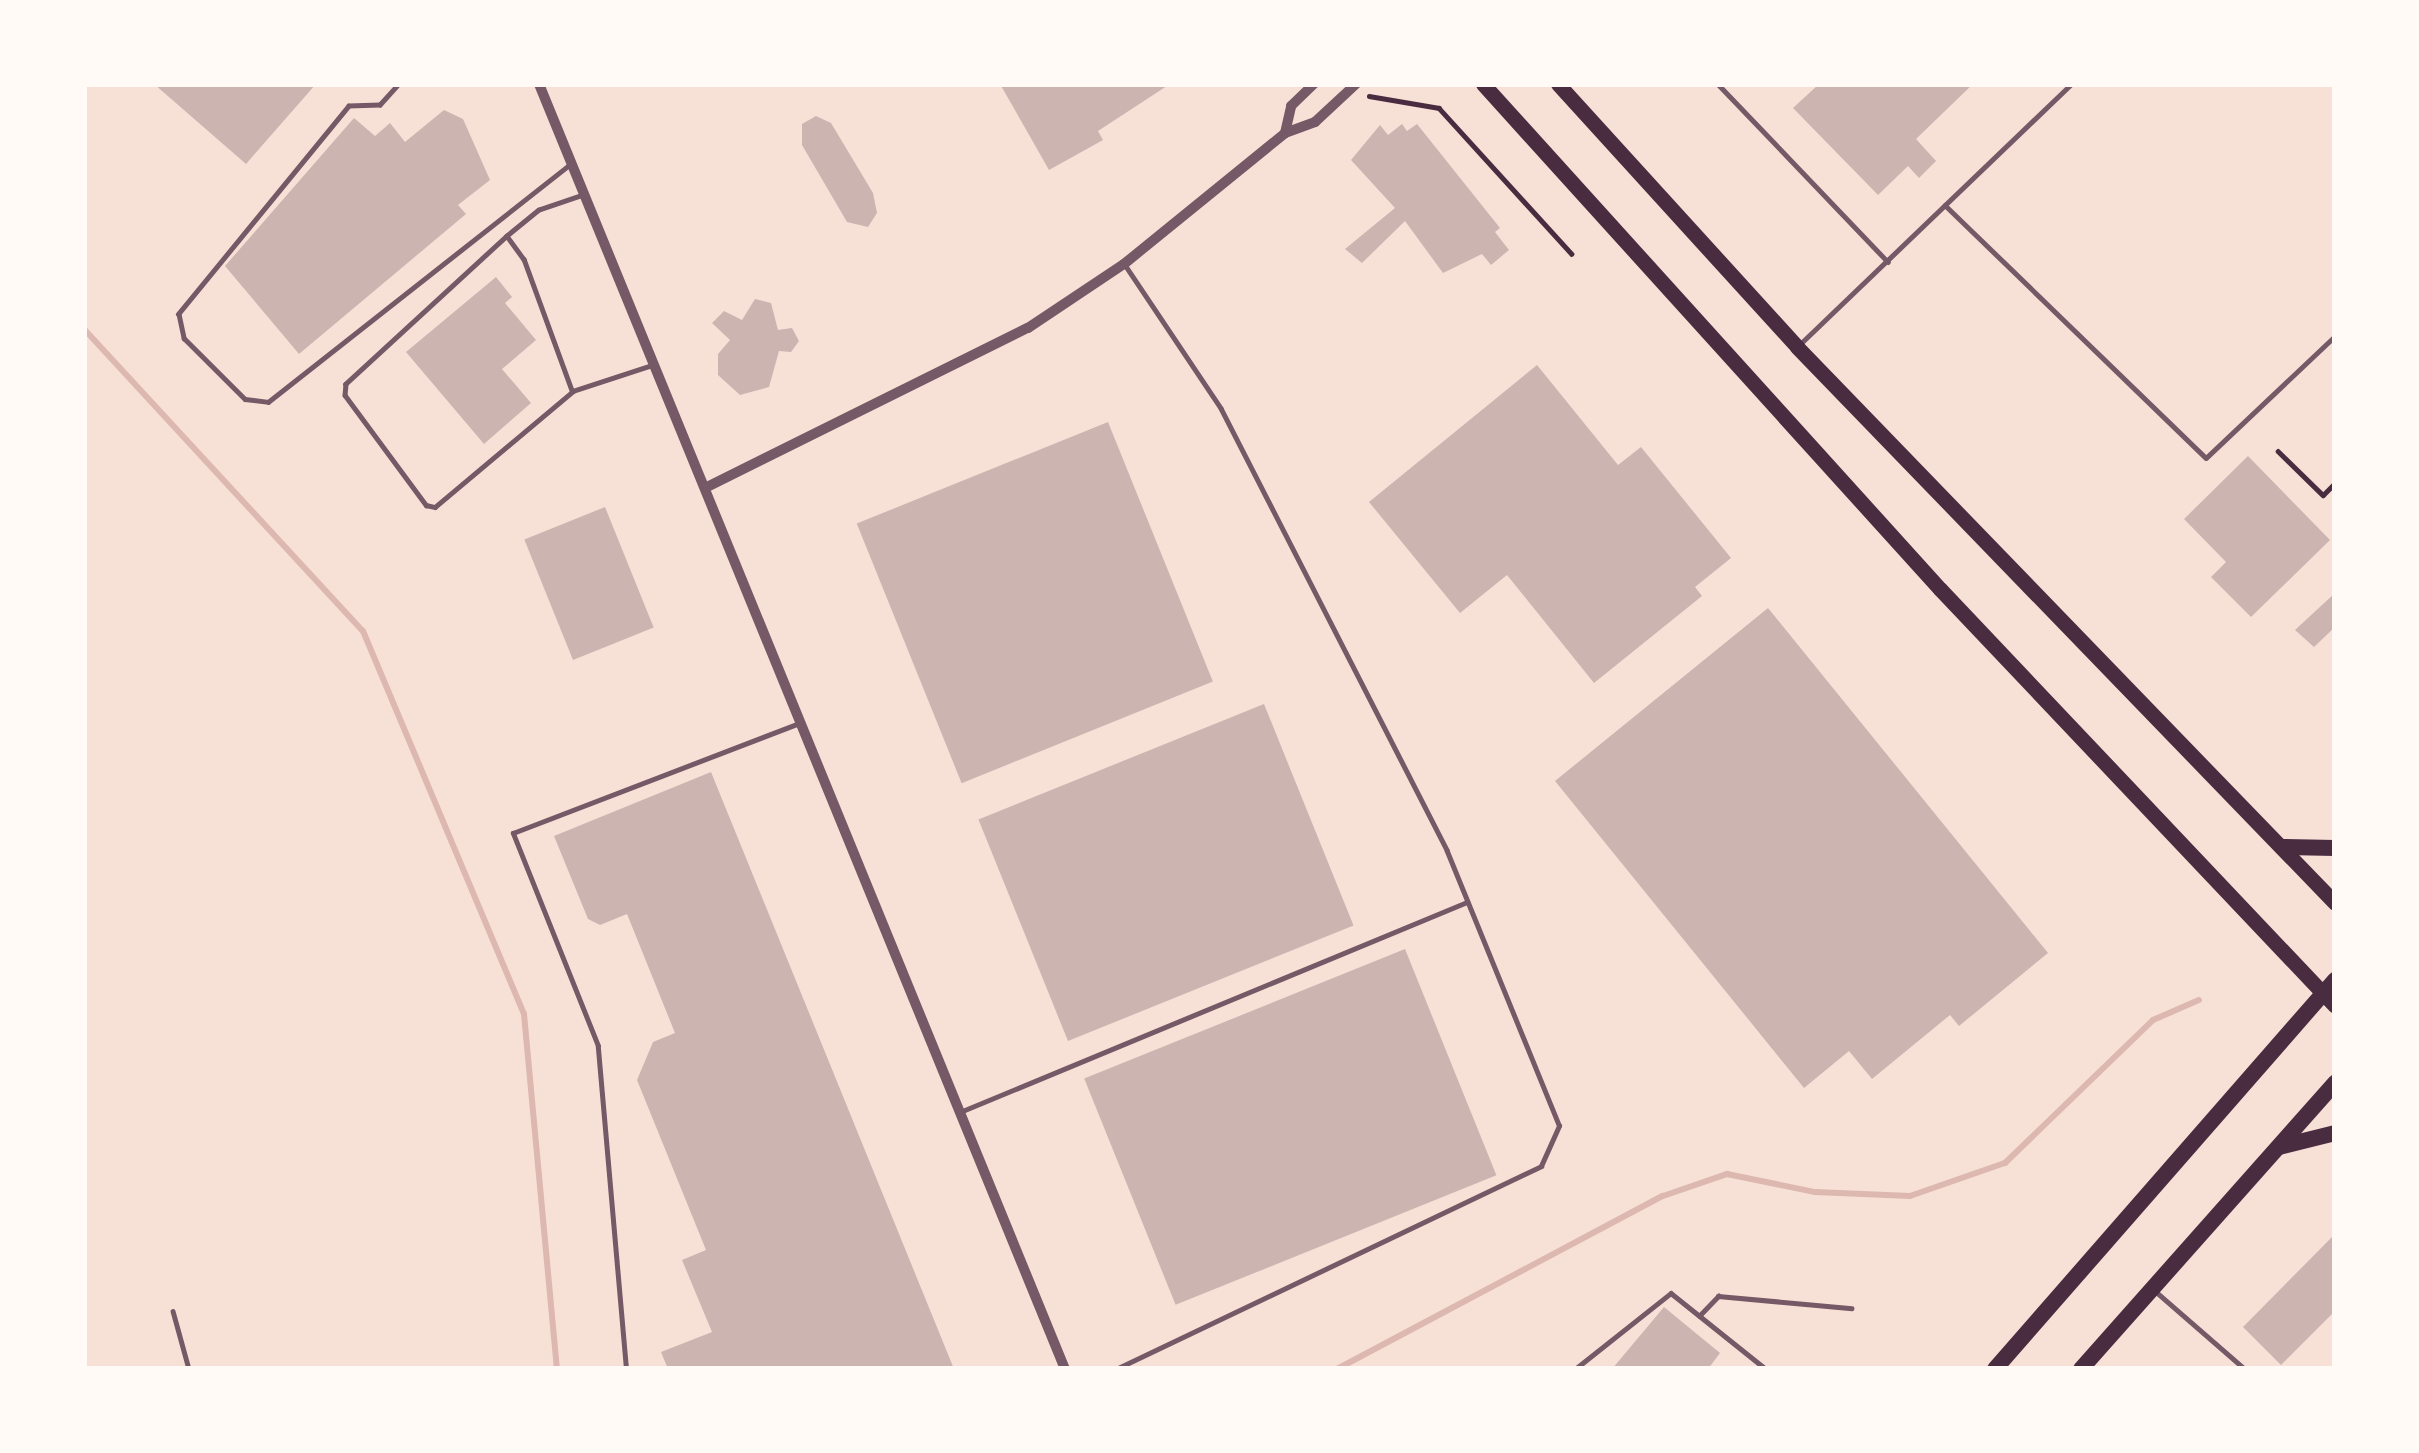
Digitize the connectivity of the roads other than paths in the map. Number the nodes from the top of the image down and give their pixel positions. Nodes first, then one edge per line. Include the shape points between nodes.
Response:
1 (399, 84) edge
2 (539, 84) edge
3 (1313, 84) edge
4 (1356, 84) edge
5 (1483, 84) edge
6 (1558, 84) edge
7 (1578, 84) edge
8 (1718, 84) edge
9 (2071, 84) edge
10 (1585, 112) junction
11 (1285, 133) junction
12 (572, 163) junction
13 (585, 194) junction
14 (1945, 205) junction
15 (507, 236) junction
16 (1888, 262) junction
17 (1124, 264) junction
18 (2335, 335) edge
19 (1797, 347) junction
20 (656, 364) junction
21 (573, 391) junction
22 (707, 487) junction
23 (804, 721) junction
24 (2282, 848) junction
25 (2335, 848) edge
26 (1467, 902) junction
27 (2335, 904) edge
28 (2331, 993) edge
29 (2335, 1082) edge
30 (960, 1112) junction
31 (2335, 1132) edge
32 (2278, 1148) junction
33 (2153, 1289) junction
34 (1851, 1308) dead end
35 (173, 1311) dead end
36 (1699, 1316) junction
37 (189, 1369) edge
38 (626, 1369) edge
39 (1064, 1369) edge
40 (1116, 1369) edge
41 (1575, 1369) edge
42 (1766, 1369) edge
43 (1995, 1369) edge
44 (2081, 1369) edge
45 (2245, 1369) edge

1 - 12 lane via 380,105 349,106 178,314 184,338 245,399 268,403
2 - 12 street
3 - 11 street via 1291,106
4 - 11 street via 1315,122
5 - 28 main road via 1926,574
6 - 10 main road
7 - 10 main road
8 - 16 lane
9 - 14 lane
10 - 19 main road
11 - 17 street
12 - 13 street
13 - 15 lane via 539,210
13 - 20 street
14 - 16 lane
14 - 18 lane via 2206,458
15 - 21 lane
15 - 21 lane via 346,384 345,395 425,505 435,507
16 - 19 lane
17 - 22 street via 1028,328
17 - 26 lane via 1221,409
19 - 24 main road
20 - 21 lane
20 - 22 street
22 - 23 street
23 - 30 street
23 - 38 lane via 512,833 598,1046
24 - 25 main road
24 - 27 main road
26 - 30 lane
26 - 40 lane via 1559,1126 1541,1166
28 - 43 main road
29 - 32 main road
30 - 39 street
31 - 32 main road
32 - 33 main road
33 - 44 main road
33 - 45 lane
34 - 36 lane via 1718,1296
35 - 37 lane
36 - 41 lane via 1671,1293
36 - 42 lane

